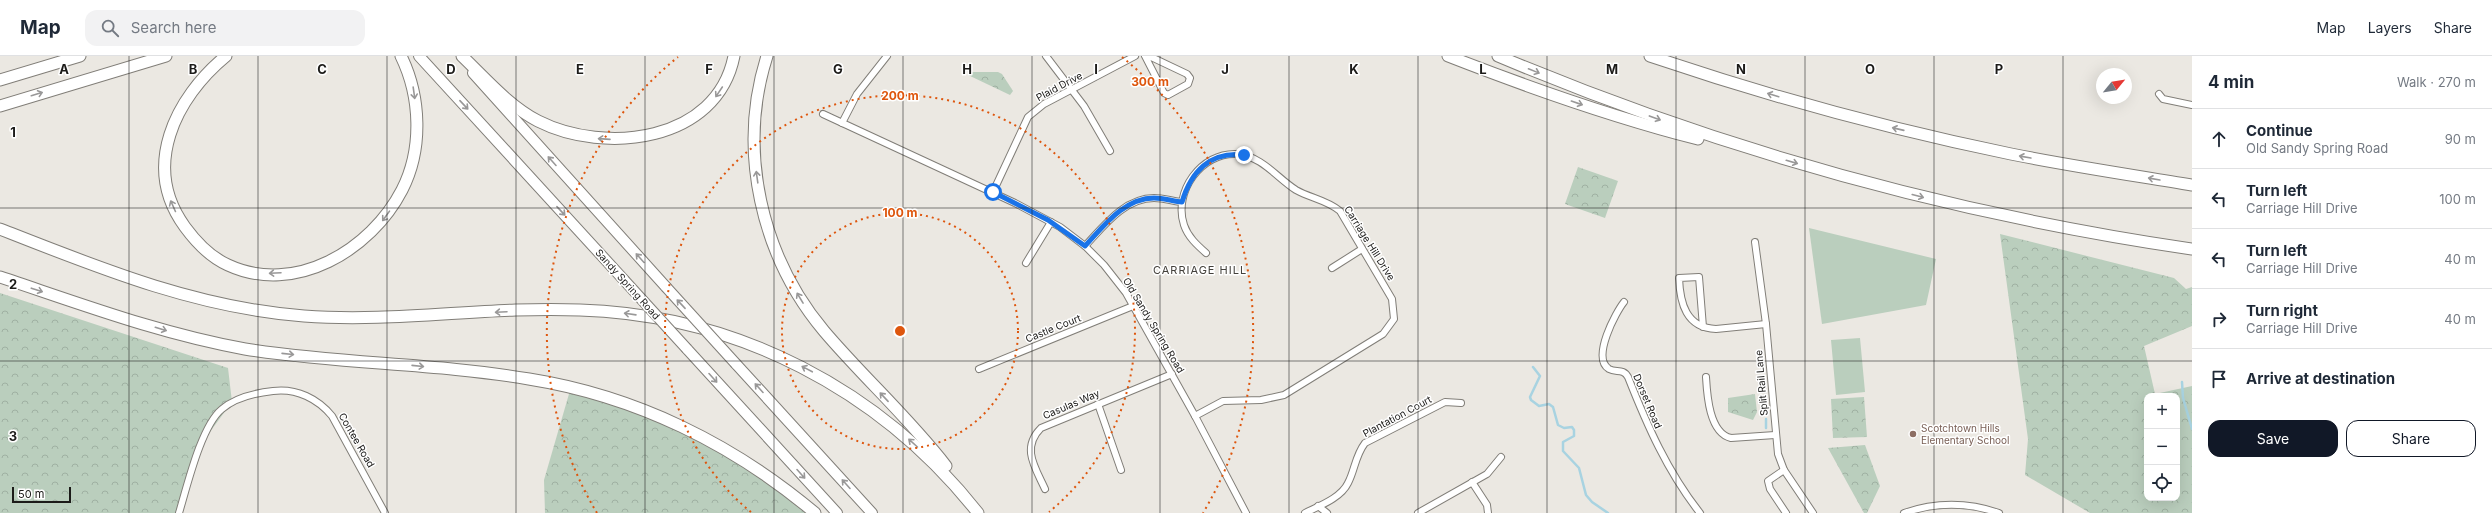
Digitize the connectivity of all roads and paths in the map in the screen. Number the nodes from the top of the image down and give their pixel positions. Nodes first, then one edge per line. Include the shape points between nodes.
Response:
1 (80, 56) edge
2 (166, 56) edge
3 (226, 56) edge
4 (401, 56) edge
5 (419, 56) edge
6 (457, 56) edge
7 (462, 56) edge
8 (734, 56) edge
9 (767, 56) edge
10 (887, 56) edge
11 (1046, 56) edge
12 (1133, 56) edge
13 (1145, 56) edge
14 (1149, 56) edge
15 (1448, 56) edge
16 (1498, 56) edge
17 (1650, 56) edge
18 (0, 80) edge
19 (1072, 89) junction
20 (2159, 94) dead end
21 (2192, 104) edge
22 (0, 106) edge
23 (823, 114) dead end
24 (842, 123) junction
25 (1110, 151) dead end
26 (1774, 157) junction
27 (2192, 186) edge
28 (993, 192) junction
29 (1182, 202) junction
30 (1051, 222) junction
31 (0, 229) edge
32 (1755, 242) dead end
33 (1085, 246) junction
34 (1362, 249) junction
35 (2192, 249) edge
36 (1206, 254) dead end
37 (1026, 263) dead end
38 (1332, 268) dead end
39 (0, 277) edge
40 (1624, 302) dead end
41 (1134, 306) junction
42 (1766, 324) junction
43 (1703, 327) junction
44 (979, 369) dead end
45 (1172, 374) junction
46 (1706, 377) dead end
47 (1461, 402) dead end
48 (1098, 404) junction
49 (1195, 416) junction
50 (1775, 435) junction
51 (1501, 457) dead end
52 (1121, 470) dead end
53 (1784, 470) junction
54 (1472, 482) junction
55 (1045, 489) dead end
56 (1318, 506) junction
57 (1245, 511) edge
58 (1426, 511) edge
59 (1810, 512) edge
60 (179, 513) edge
61 (385, 513) edge
62 (815, 513) edge
63 (837, 513) edge
64 (872, 513) edge
65 (979, 513) edge
66 (1237, 513) edge
67 (1305, 513) edge
68 (1327, 513) edge
69 (1418, 513) edge
70 (1488, 513) edge
71 (1700, 513) edge
72 (1786, 513) edge
73 (1904, 513) edge
74 (1999, 513) edge

1 - 18 highway
22 -> 2 highway
4 -> 3 highway via 413,86 417,134 413,161 395,203 368,237 332,261 291,272 269,274 228,265 210,254 194,239 179,219 170,199 166,180 166,151 175,120 196,84
5 -> 63 main road, Sandy Spring Road, bridge
64 -> 6 main road, bridge
8 -> 7 highway via 726,81 718,94 694,116 662,132 608,140 570,134 523,112
65 -> 9 highway via 943,462 823,330 804,304 780,262 766,223 754,151 754,112
10 - 24 street via 857,94
11 - 19 street
12 - 19 street, Plaid Drive
13 - 14 street via 1164,93 1168,95 1188,84 1190,78 1187,74
15 -> 26 highway via 1508,80 1646,126
16 -> 26 highway via 1651,116
27 -> 17 highway via 2012,154 1870,122 1735,84
19 - 25 street
19 - 28 street, Plaid Drive via 1044,104 1028,117
20 - 21 street via 2163,99
23 - 24 street, Old Sandy Spring Road
24 - 28 street, Old Sandy Spring Road
26 -> 35 highway via 1980,211
28 - 30 street, Old Sandy Spring Road
29 - 33 street via 1154,198 1130,205 1116,214
29 - 34 street, Carriage Hill Drive via 1189,180 1203,165 1228,155 1244,155 1268,167 1297,190 1335,206 1344,216
29 - 36 street via 1190,238
30 - 33 street, Old Sandy Spring Road
30 - 37 street
65 -> 31 highway via 914,444 854,396 792,361 719,332 659,318 580,310 348,318 257,311 178,295 142,284
32 - 42 street, Split Rail Lane
33 - 41 street, Old Sandy Spring Road via 1112,274
34 - 38 street
34 - 49 street, Carriage Hill Drive via 1392,299 1394,320 1388,329 1284,394 1262,400 1223,401
39 -> 62 highway via 151,327 212,342 297,354 497,374 571,387 608,397 658,416 719,445 759,469
40 - 71 street, Dorset Road via 1612,320 1605,340 1606,365 1609,369 1625,372 1628,376 1654,439 1681,487
41 - 44 street, Castle Court
41 - 45 street, Old Sandy Spring Road
42 - 43 street
42 - 50 street, Split Rail Lane
43 - 43 street via 1699,277 1679,278 1683,309 1689,318
45 - 48 street, Casulas Way
45 - 49 street, Old Sandy Spring Road
46 - 50 street via 1712,417 1724,435 1731,438
47 - 56 street, Plantation Court via 1445,402 1365,444 1357,454 1348,484 1337,496
48 - 52 street
48 - 55 street, Casulas Way via 1041,428 1036,433 1031,442 1030,454
49 - 57 street, Old Sandy Spring Road
50 - 53 street, Split Rail Lane via 1779,460
51 - 54 street via 1487,474
53 - 59 street, Split Rail Lane
53 - 72 street via 1768,481 1770,489
54 - 58 street
54 - 70 street via 1487,505
56 - 67 street, Plantation Court
56 - 68 street
57 - 66 street
58 - 69 street
60 - 61 street, Contee Road via 201,444 221,409 246,396 278,390 309,396 323,405 332,416
73 - 74 street via 1944,504 1973,506

